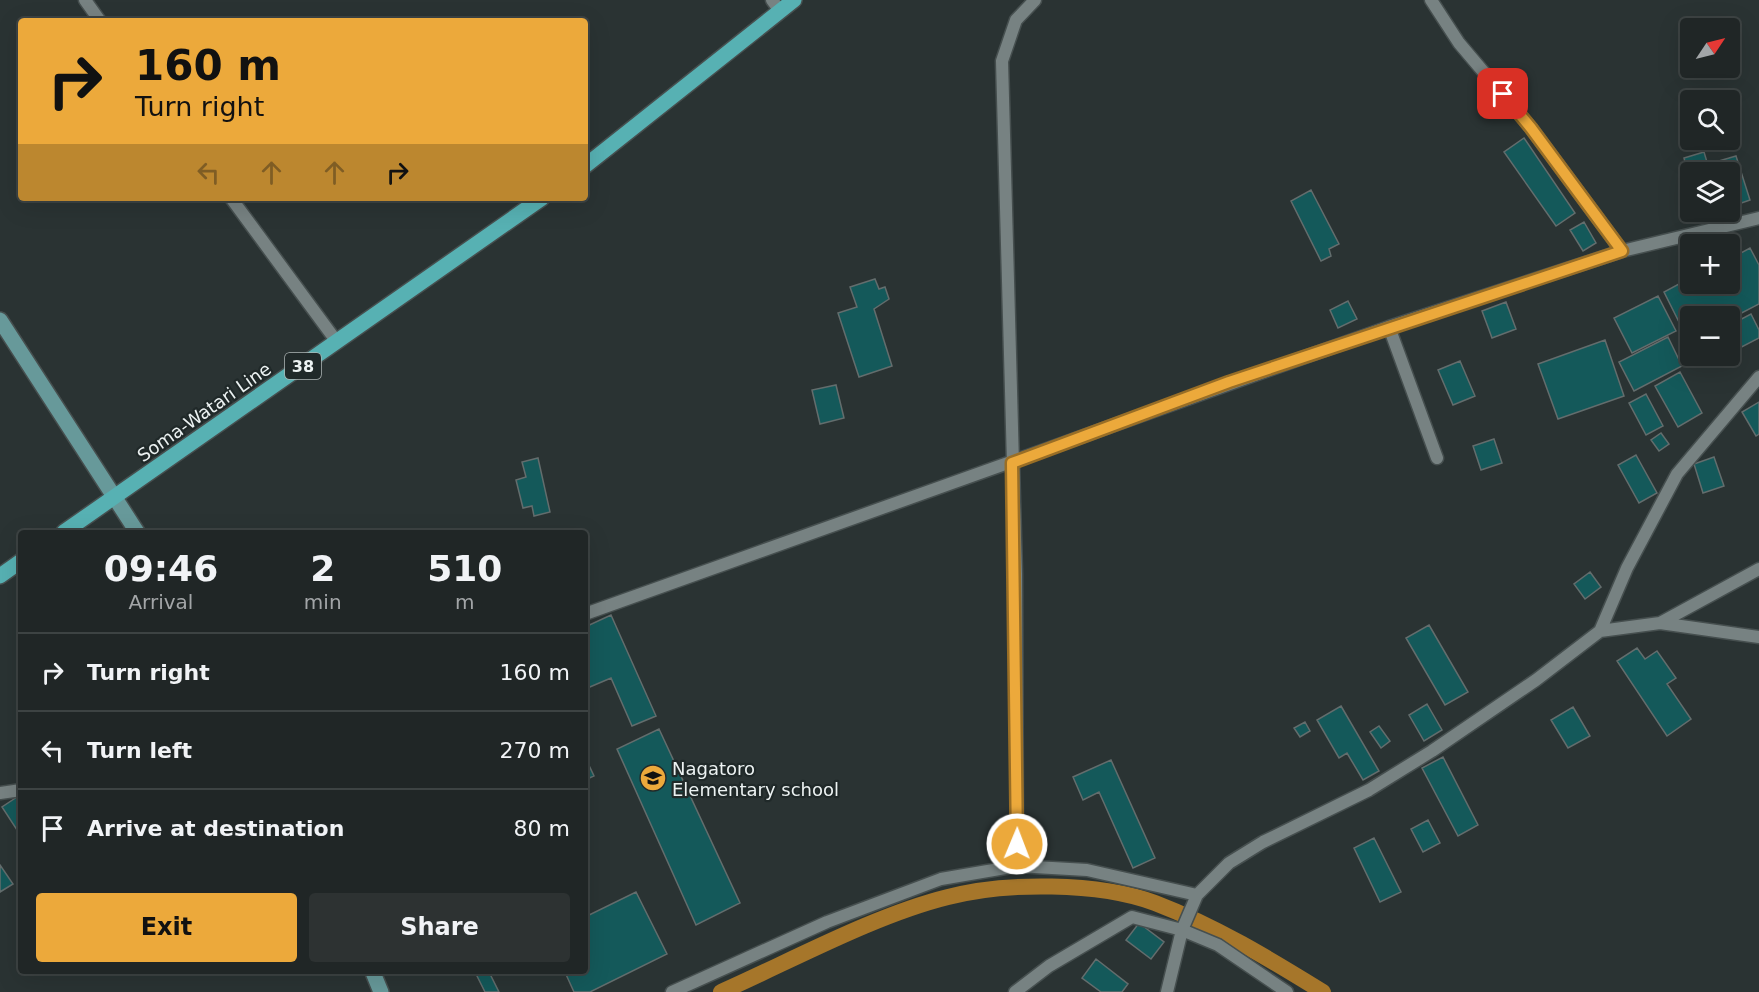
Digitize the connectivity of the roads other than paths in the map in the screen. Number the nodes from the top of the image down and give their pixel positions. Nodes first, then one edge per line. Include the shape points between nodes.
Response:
1 (85, 0) edge
2 (794, 0) edge
3 (1035, 0) edge
4 (1431, 0) edge
5 (776, 5) edge
6 (98, 18) edge
7 (588, 163) edge
8 (233, 201) edge
9 (538, 201) edge
10 (1759, 218) edge
11 (1622, 251) junction
12 (0, 320) edge
13 (1389, 327) junction
14 (337, 342) junction
15 (1759, 377) edge
16 (1437, 458) dead end
17 (1012, 463) junction
18 (115, 498) junction
19 (67, 530) edge
20 (136, 530) edge
21 (18, 563) edge
22 (1759, 570) edge
23 (0, 576) edge
24 (588, 613) edge
25 (1660, 623) junction
26 (1600, 631) junction
27 (1759, 637) edge
28 (18, 790) edge
29 (0, 793) edge
30 (1017, 866) junction
31 (1197, 895) junction
32 (1182, 930) junction
33 (374, 974) edge
34 (381, 992) edge
35 (672, 992) edge
36 (1015, 992) edge
37 (1167, 992) edge
38 (1287, 992) edge

1 - 6 street
2 - 5 main road
3 - 17 street via 1016,20 1002,61
4 - 11 street via 1459,42 1531,128
5 - 7 main road
8 - 14 street
9 - 14 main road, Soma-Watari Line / 38
10 - 11 street
11 - 13 street
12 - 18 street
13 - 16 street
13 - 17 street
14 - 18 main road, Soma-Watari Line / 38
15 - 26 street via 1677,474 1627,568
17 - 24 street
17 - 30 street
18 - 19 main road, Soma-Watari Line / 38
18 - 20 street
21 - 23 main road
22 - 25 street
25 - 26 street
25 - 27 street
26 - 31 street via 1432,751 1359,795 1229,863
28 - 29 street
30 - 31 street via 1087,870
30 - 35 street via 941,879 827,922
31 - 32 street
32 - 36 street via 1132,917 1049,966
32 - 37 street
32 - 38 street via 1218,945
33 - 34 street

